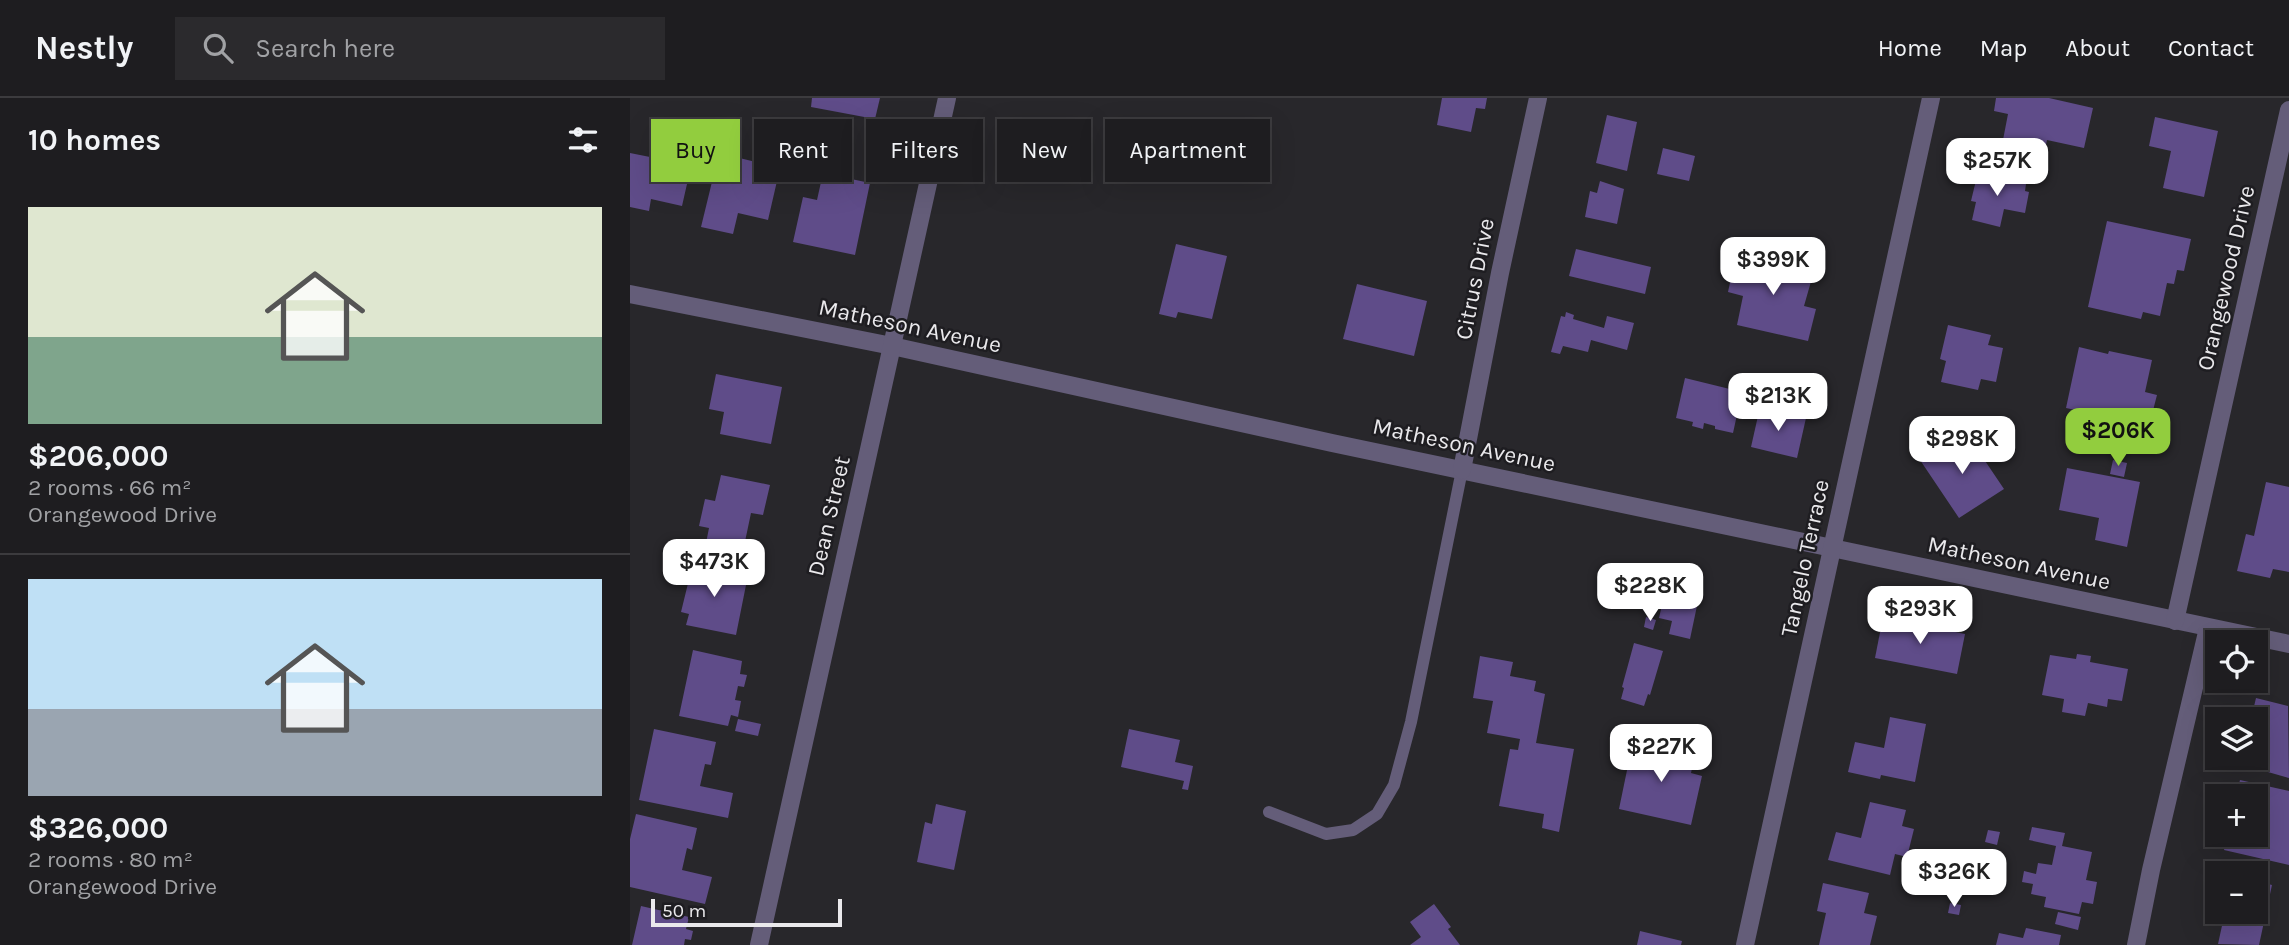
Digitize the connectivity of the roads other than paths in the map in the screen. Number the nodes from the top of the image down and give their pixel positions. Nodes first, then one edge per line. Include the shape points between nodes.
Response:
1 (947, 98) edge
2 (1538, 98) edge
3 (1931, 98) edge
4 (2289, 110) edge
5 (630, 293) edge
6 (892, 346) junction
7 (1462, 470) junction
8 (1831, 548) junction
9 (2175, 621) junction
10 (2208, 628) junction
11 (2289, 645) edge
12 (1269, 812) dead end
13 (759, 945) edge
14 (1745, 945) edge
15 (2136, 945) edge

1 - 6 street, Dean Street
2 - 7 street, Citrus Drive
3 - 8 street, Tangelo Terrace
4 - 9 street, Orangewood Drive
5 - 6 street, Matheson Avenue
6 - 7 street, Matheson Avenue
6 - 13 street, Dean Street
7 - 8 street, Matheson Avenue
7 - 12 lane via 1394,785 1377,814 1353,830 1326,834
8 - 9 street, Matheson Avenue
8 - 14 street, Tangelo Terrace
9 - 10 street, Matheson Avenue
10 - 11 street, Matheson Avenue
10 - 15 street

